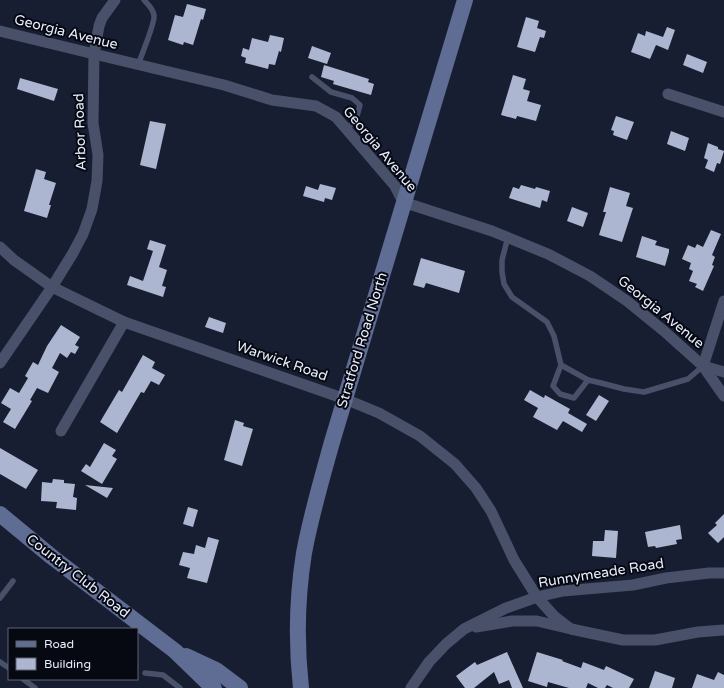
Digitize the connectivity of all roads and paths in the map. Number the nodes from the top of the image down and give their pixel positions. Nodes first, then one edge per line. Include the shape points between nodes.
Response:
1 (115, 0) edge
2 (144, 0) edge
3 (465, 0) edge
4 (0, 31) edge
5 (94, 54) junction
6 (138, 65) junction
7 (312, 77) dead end
8 (668, 94) dead end
9 (724, 112) edge
10 (347, 130) junction
11 (403, 202) junction
12 (508, 237) junction
13 (0, 247) edge
14 (52, 287) junction
15 (724, 300) edge
16 (124, 322) junction
17 (0, 363) edge
18 (561, 365) junction
19 (703, 366) junction
20 (724, 372) edge
21 (588, 380) junction
22 (724, 396) edge
23 (345, 399) junction
24 (61, 431) dead end
25 (0, 514) edge
26 (724, 573) edge
27 (13, 581) dead end
28 (536, 597) junction
29 (0, 598) edge
30 (464, 629) junction
31 (571, 629) junction
32 (724, 630) edge
33 (175, 651) junction
34 (146, 672) dead end
35 (24, 680) edge
36 (299, 685) edge
37 (35, 688) edge
38 (180, 688) edge
39 (214, 688) edge
40 (240, 688) edge
41 (411, 688) edge

1 - 5 street, Arbor Road via 98,26
2 - 6 lane via 155,17
3 - 11 main road, Stratford Road North
4 - 5 street, Georgia Avenue
5 - 6 street, Georgia Avenue
5 - 14 street, Arbor Road via 93,123 98,155 92,209 83,234
6 - 10 street, Georgia Avenue via 224,85 272,100 316,106 336,117
7 - 10 lane via 331,92 352,98 360,105 357,116
8 - 9 street
10 - 11 street, Georgia Avenue via 395,186
11 - 12 street, Georgia Avenue
11 - 23 main road, Stratford Road North
12 - 18 lane via 502,260 504,284 512,297 547,322 554,336
12 - 19 street, Georgia Avenue via 548,254 596,280 627,301
13 - 14 street, Warwick Road
14 - 16 street, Warwick Road
14 - 17 street, Arbor Road
15 - 19 street
16 - 23 street, Warwick Road
16 - 24 street
18 - 21 lane
18 - 21 lane via 552,386 560,394 574,398
19 - 20 street, Georgia Avenue
19 - 21 lane via 688,379 644,392
19 - 22 street
23 - 28 street, Warwick Road via 379,413 420,436 455,464 476,488 491,511 514,560
23 - 36 main road, Stratford Road North via 304,552 298,615
25 - 33 main road, Country Club Road
26 - 28 street, Runnymeade Road via 563,591
27 - 29 lane
28 - 30 street, Runnymeade Road via 506,608
28 - 31 street, Warwick Road
30 - 31 street via 512,621 537,621
30 - 41 street, Runnymeade Road via 429,662
31 - 32 street via 623,640 655,640
33 - 39 main road, Country Club Road
33 - 40 main road, Country Club Road via 216,670
34 - 38 lane via 163,676
35 - 37 lane

